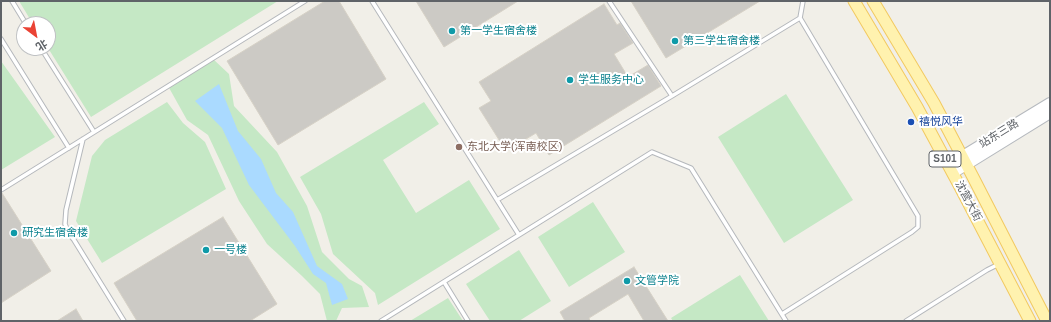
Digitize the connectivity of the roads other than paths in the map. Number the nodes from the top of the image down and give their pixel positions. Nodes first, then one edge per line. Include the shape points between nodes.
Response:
1 (12, 1) edge
2 (305, 1) edge
3 (372, 1) edge
4 (609, 1) edge
5 (802, 1) edge
6 (854, 1) edge
7 (873, 1) edge
8 (21, 16) edge
9 (800, 18) junction
10 (1, 39) edge
11 (46, 56) edge
12 (672, 96) junction
13 (1050, 103) edge
14 (1050, 113) edge
15 (94, 132) junction
16 (83, 139) junction
17 (69, 148) junction
18 (964, 161) junction
19 (951, 169) junction
20 (1, 190) edge
21 (497, 200) junction
22 (519, 235) junction
23 (1000, 263) junction
24 (444, 282) junction
25 (782, 314) junction
26 (124, 321) edge
27 (381, 321) edge
28 (468, 321) edge
29 (786, 321) edge
30 (906, 321) edge
31 (1030, 321) edge
32 (1047, 321) edge

1 - 8 lane
2 - 15 lane
3 - 21 lane
4 - 12 lane
5 - 9 lane
6 - 19 main road, 沈营大街 / S101
7 - 18 main road, 沈营大街 / S101 via 934,103
9 - 12 lane
9 - 25 lane via 918,216 918,227
10 - 17 lane
11 - 15 lane
12 - 21 lane
13 - 18 street, 站东三路
14 - 18 street, 站东三路
15 - 16 lane
16 - 17 lane
16 - 26 lane via 65,224
17 - 20 lane
18 - 19 street, 站东三路
18 - 32 main road, 沈营大街 / S101
19 - 23 main road, 沈营大街 / S101
21 - 22 lane
22 - 24 lane
22 - 25 lane via 652,152 691,168
23 - 30 lane
23 - 31 main road, 沈营大街 / S101
24 - 27 lane
24 - 28 lane
25 - 29 lane

